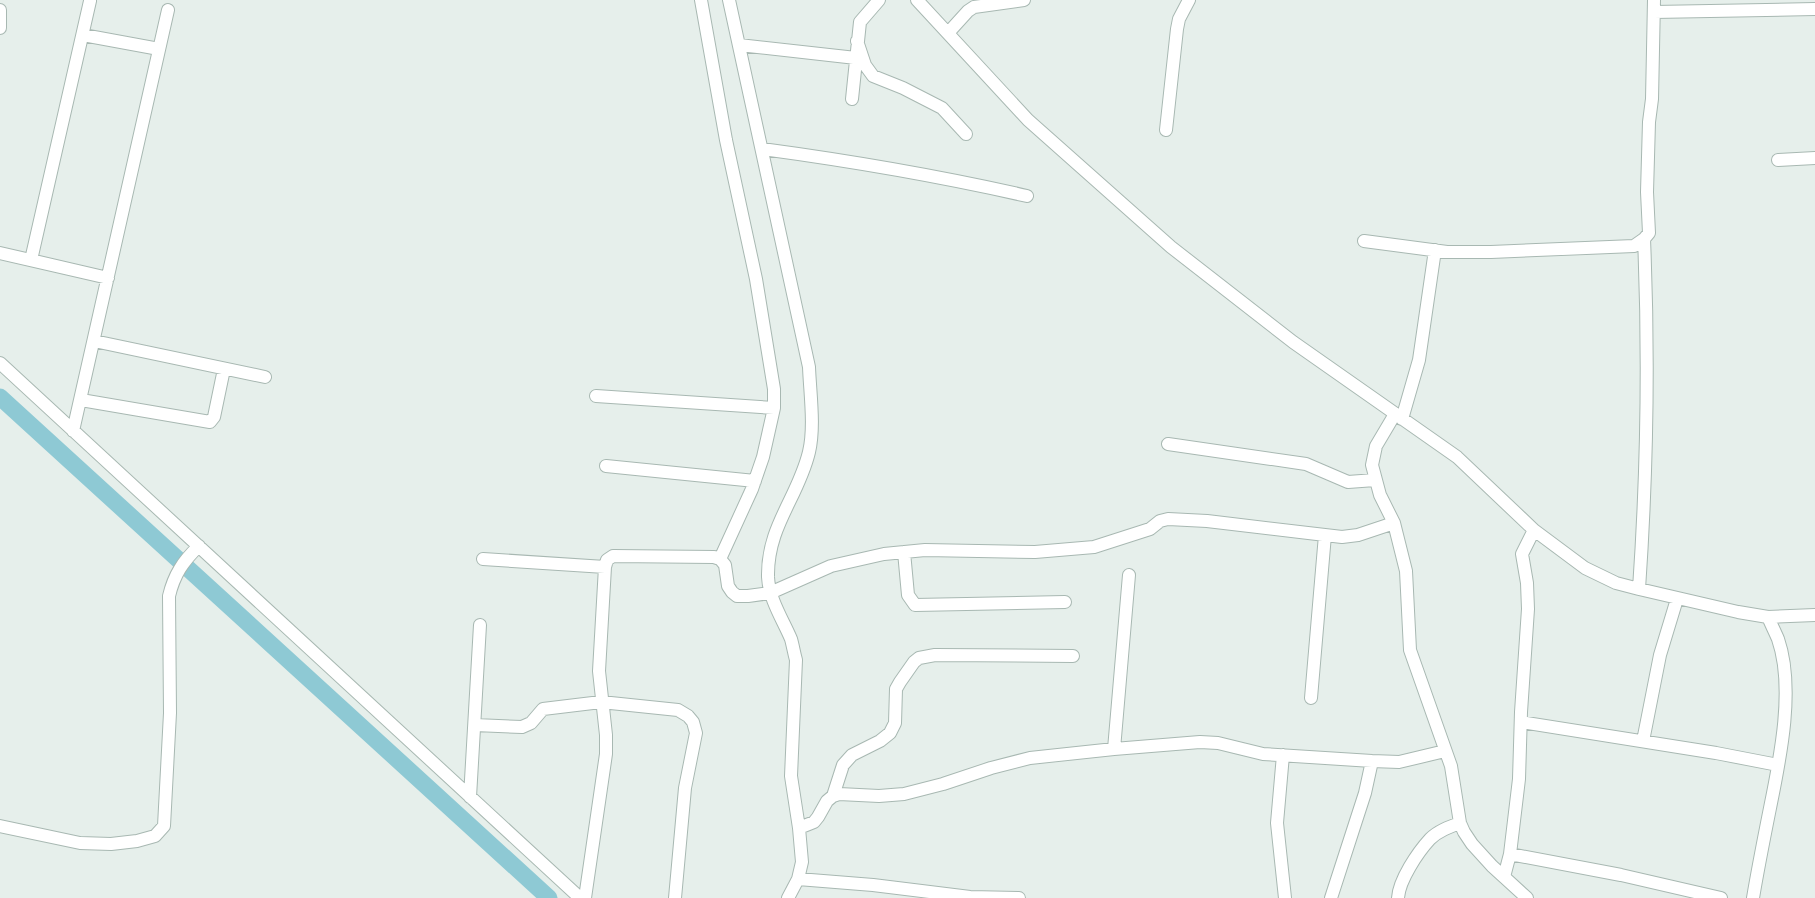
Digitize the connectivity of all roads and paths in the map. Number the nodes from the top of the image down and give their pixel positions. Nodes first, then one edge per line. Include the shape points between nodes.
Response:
1 (701, 0) edge
2 (730, 0) edge
3 (879, 0) edge
4 (917, 0) edge
5 (1024, 0) edge
6 (1189, 0) edge
7 (90, 2) dead end
8 (1654, 6) edge
9 (1815, 9) edge
10 (0, 10) edge
11 (168, 10) dead end
12 (0, 28) edge
13 (948, 33) junction
14 (83, 34) junction
15 (858, 41) junction
16 (739, 45) junction
17 (160, 49) junction
18 (856, 58) junction
19 (852, 99) dead end
20 (1166, 130) dead end
21 (966, 134) dead end
22 (762, 149) junction
23 (1815, 158) edge
24 (1778, 160) dead end
25 (1027, 196) dead end
26 (1644, 239) junction
27 (1364, 241) dead end
28 (1435, 250) junction
29 (0, 253) edge
30 (31, 260) junction
31 (108, 278) junction
32 (94, 342) junction
33 (0, 363) edge
34 (224, 369) junction
35 (265, 377) dead end
36 (596, 396) dead end
37 (80, 400) junction
38 (774, 408) junction
39 (1399, 416) junction
40 (73, 431) junction
41 (1168, 444) dead end
42 (606, 466) dead end
43 (1375, 480) junction
44 (755, 481) junction
45 (1394, 523) junction
46 (1534, 530) junction
47 (1325, 535) junction
48 (196, 549) junction
49 (904, 552) junction
50 (720, 559) junction
51 (483, 560) dead end
52 (605, 567) junction
53 (1129, 575) dead end
54 (1639, 589) junction
55 (766, 593) junction
56 (1677, 599) junction
57 (1065, 602) dead end
58 (1815, 615) edge
59 (1768, 617) junction
60 (480, 625) dead end
61 (1073, 656) dead end
62 (1311, 698) dead end
63 (601, 702) junction
64 (1521, 722) junction
65 (475, 725) junction
66 (1643, 741) junction
67 (1114, 749) junction
68 (1445, 751) junction
69 (1283, 755) junction
70 (1372, 761) junction
71 (1778, 765) junction
72 (833, 796) junction
73 (470, 797) junction
74 (1460, 823) junction
75 (0, 826) edge
76 (799, 828) junction
77 (1510, 854) junction
78 (1504, 877) junction
79 (798, 879) junction
80 (580, 898) edge
81 (585, 898) edge
82 (675, 898) edge
83 (788, 898) edge
84 (1019, 898) edge
85 (1285, 898) edge
86 (1331, 898) edge
87 (1398, 898) edge
88 (1527, 898) edge
89 (1721, 898) edge
90 (1753, 898) edge

1 - 38 street via 726,140 756,279 774,389
2 - 16 street
3 - 15 street via 860,22
4 - 13 street
5 - 13 street via 974,7
6 - 20 street via 1177,29
7 - 14 street
8 - 9 street
8 - 26 street via 1647,192 1648,233
10 - 12 street
11 - 17 street
13 - 39 street via 1028,120 1171,247 1293,342
14 - 17 street
14 - 30 street
15 - 18 street
15 - 21 street via 865,65 873,76 942,108
16 - 18 street
16 - 22 street
17 - 31 street
18 - 19 street
22 - 25 street via 859,162
22 - 55 street via 809,367 811,421 809,450 802,474 776,528 770,548
23 - 24 street
26 - 28 street via 1634,246 1491,252
26 - 54 street via 1647,342 1644,521
27 - 28 street
28 - 39 street via 1419,360
29 - 30 street
30 - 31 street
31 - 32 street
32 - 34 street
32 - 37 street
33 - 40 street
34 - 35 street
34 - 37 street via 214,417 210,422
36 - 38 street
37 - 40 street
38 - 44 street via 765,451
39 - 43 street via 1376,446 1372,465
39 - 46 street via 1456,457
40 - 48 street
41 - 43 street via 1306,464 1348,482
42 - 44 street
43 - 45 street
44 - 50 street
45 - 47 street via 1353,536
45 - 68 street via 1406,571 1410,650
46 - 54 street via 1585,568 1616,583
46 - 64 street via 1522,554 1528,604
47 - 49 street via 1168,519 1160,521 1150,529 1094,547 1034,552
47 - 62 street
48 - 73 street
48 - 75 street via 178,569 169,596 170,713 164,826 155,836 111,844 80,843
49 - 55 street via 831,566
49 - 57 street via 908,595 915,604
50 - 52 street via 613,556 607,560
50 - 55 street via 725,565 728,586 737,596
51 - 52 street
52 - 63 street via 599,671
53 - 67 street
54 - 56 street
55 - 76 street via 791,641 796,660 790,776
56 - 59 street
56 - 66 street via 1660,655
58 - 59 street
59 - 71 street via 1778,640 1784,671 1783,729
60 - 65 street
61 - 72 street via 935,655 919,658 896,688 895,723 890,732 880,741 852,755 843,765
63 - 65 street via 543,709 531,723 522,727
63 - 81 street via 606,754
63 - 82 street via 678,710 693,722 696,733 686,788
64 - 66 street
64 - 77 street via 1519,779
65 - 73 street
66 - 71 street
67 - 69 street via 1200,742 1263,754
67 - 72 street via 1030,758 904,794
68 - 70 street via 1399,762
68 - 74 street via 1451,766
69 - 70 street
69 - 85 street via 1277,823
70 - 86 street via 1365,793
71 - 90 street
72 - 76 street via 814,822
73 - 80 street
74 - 78 street via 1481,855
74 - 87 street via 1444,829 1430,839 1408,869
76 - 79 street via 802,862
77 - 78 street
77 - 89 street via 1621,875
78 - 88 street
79 - 83 street
79 - 84 street via 970,897

